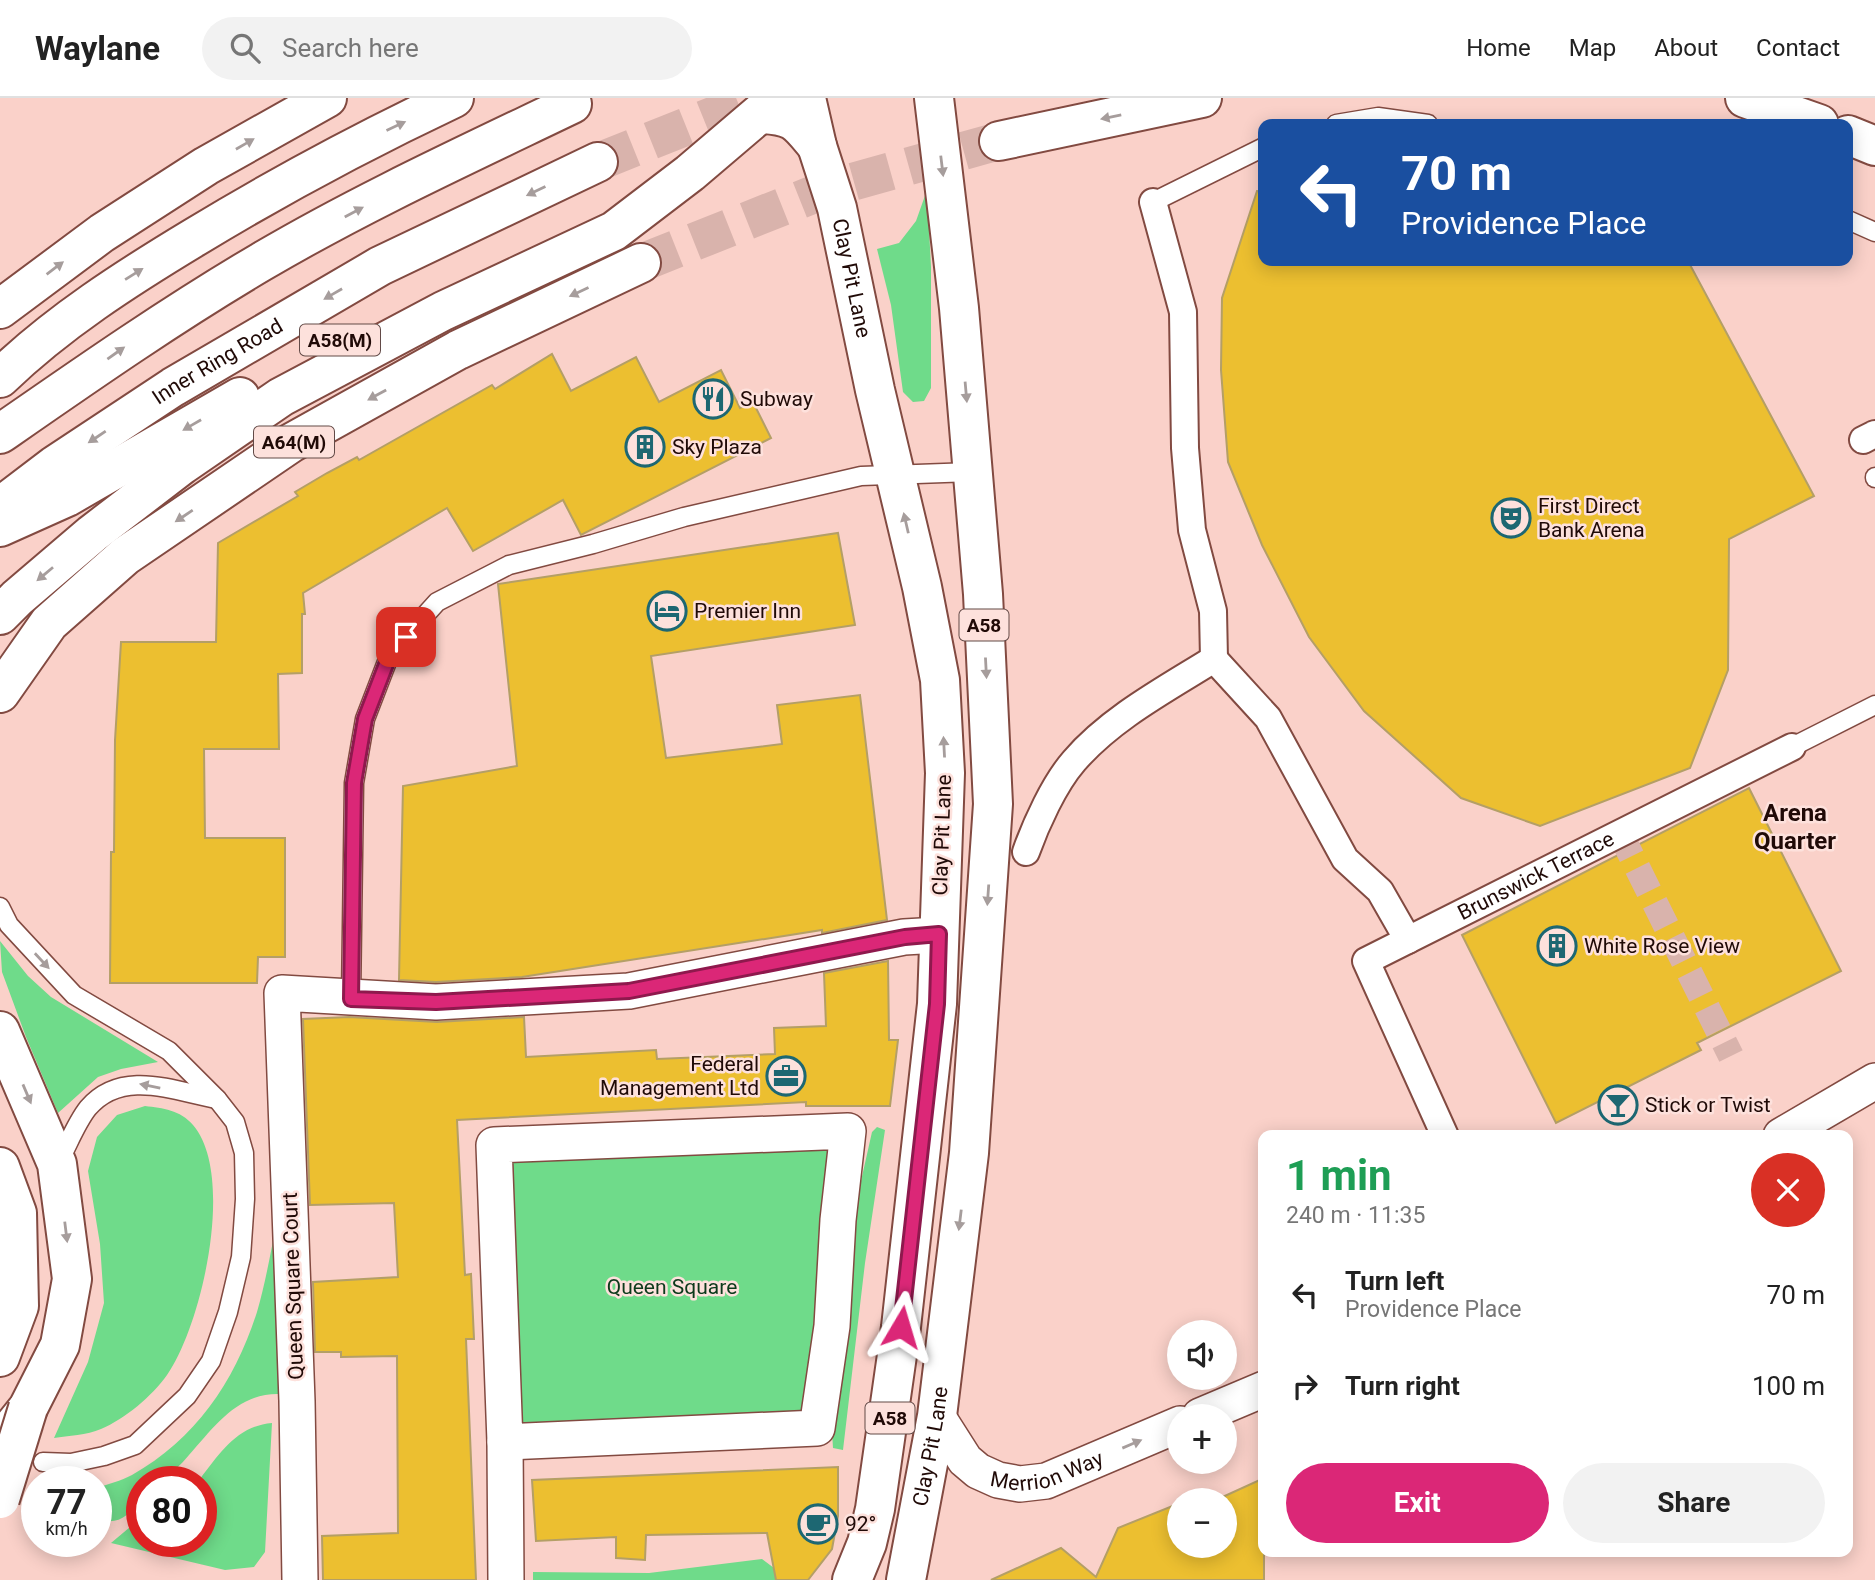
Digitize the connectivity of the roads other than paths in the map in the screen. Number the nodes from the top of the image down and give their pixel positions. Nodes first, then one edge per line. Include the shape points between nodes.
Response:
1 (327, 98) edge
2 (454, 98) edge
3 (806, 98) edge
4 (934, 98) edge
5 (1202, 98) edge
6 (1745, 98) edge
7 (572, 103) dead end
8 (770, 106) edge
9 (1366, 119) edge
10 (1392, 119) edge
11 (1805, 119) edge
12 (1853, 137) edge
13 (999, 141) tunnel mouth
14 (817, 146) junction
15 (1875, 146) edge
16 (1258, 151) edge
17 (598, 162) tunnel mouth
18 (690, 173) junction
19 (1153, 202) joint
20 (1853, 222) edge
21 (1875, 232) edge
22 (641, 263) tunnel mouth
23 (0, 309) edge
24 (0, 377) edge
25 (0, 435) edge
26 (972, 472) junction
27 (895, 476) junction
28 (0, 507) edge
29 (0, 527) edge
30 (0, 615) edge
31 (1214, 659) junction
32 (0, 693) edge
33 (1875, 705) edge
34 (1792, 747) joint
35 (1026, 852) dead end
36 (0, 907) edge
37 (939, 934) junction
38 (1408, 940) junction
39 (351, 999) junction
40 (0, 1031) edge
41 (1875, 1081) edge
42 (217, 1100) junction
43 (1442, 1130) edge
44 (1791, 1130) edge
45 (57, 1164) junction
46 (0, 1167) edge
47 (0, 1357) edge
48 (1258, 1392) edge
49 (1228, 1404) edge
50 (28, 1408) junction
51 (937, 1416) junction
52 (1167, 1430) edge
53 (505, 1442) junction
54 (0, 1443) edge
55 (43, 1462) dead end
56 (0, 1499) edge
57 (300, 1580) edge
58 (506, 1580) edge
59 (852, 1580) edge
60 (906, 1580) edge

23 -> 1 highway via 113,225
24 -> 2 highway via 128,278 254,201
3 - 14 highway, Clay Pit Lane / A58
4 -> 26 highway, Clay Pit Lane / A58
5 -> 13 highway
6 - 11 highway
25 -> 7 highway via 131,343 262,261
8 - 14 highway, A58(M) via 799,124
8 - 18 highway, A58(M)
9 - 10 lane
12 - 15 highway
14 - 27 highway, Clay Pit Lane / A58 via 837,208
16 - 19 lane
17 -> 28 highway, Inner Ring Road via 357,280 173,387
18 -> 29 highway, A58(M) via 441,286 67,497
18 -> 30 highway, A58(M) via 614,230 443,311 281,397 92,534
19 - 31 street via 1184,312 1185,448 1192,530 1213,611
20 - 21 lane
22 -> 32 highway, A64(M) via 458,350 291,443 125,556 49,623
26 - 27 lane
26 -> 51 highway, Clay Pit Lane / A58 via 993,804 971,1130
37 -> 27 highway, Clay Pit Lane / A58 via 945,773 940,680
27 - 39 lane via 861,477 544,554 509,565 438,601 390,654 365,719 354,783
31 - 35 street via 1126,714 1073,762 1038,820
31 - 38 street via 1268,718 1345,859 1380,891
33 - 34 lane, Brunswick Terrace
34 - 38 street, Brunswick Terrace
36 -> 42 lane via 9,925 74,995 169,1051
37 - 39 street via 629,991 436,1002
37 - 59 highway, Clay Pit Lane / A58 via 937,1004 888,1431 867,1543
38 - 43 street, Brunswick Terrace via 1366,961
39 - 57 street, Queen Square Court via 282,993
40 -> 45 highway
41 - 44 street
42 -> 45 lane via 137,1083 112,1088 88,1108
42 - 55 lane via 235,1122 244,1153 246,1199 241,1256 211,1362 187,1396 135,1445 71,1463
45 -> 50 highway via 72,1279 60,1345
46 - 47 highway via 17,1213 19,1306
48 - 49 street
50 - 54 highway
50 - 56 highway, bridge
51 -> 52 street, Merrion Way via 965,1460 978,1471 1020,1484 1046,1481
51 - 60 highway, Clay Pit Lane / A58
53 - 53 street via 494,1145 848,1132 832,1326 817,1428
53 - 58 street

